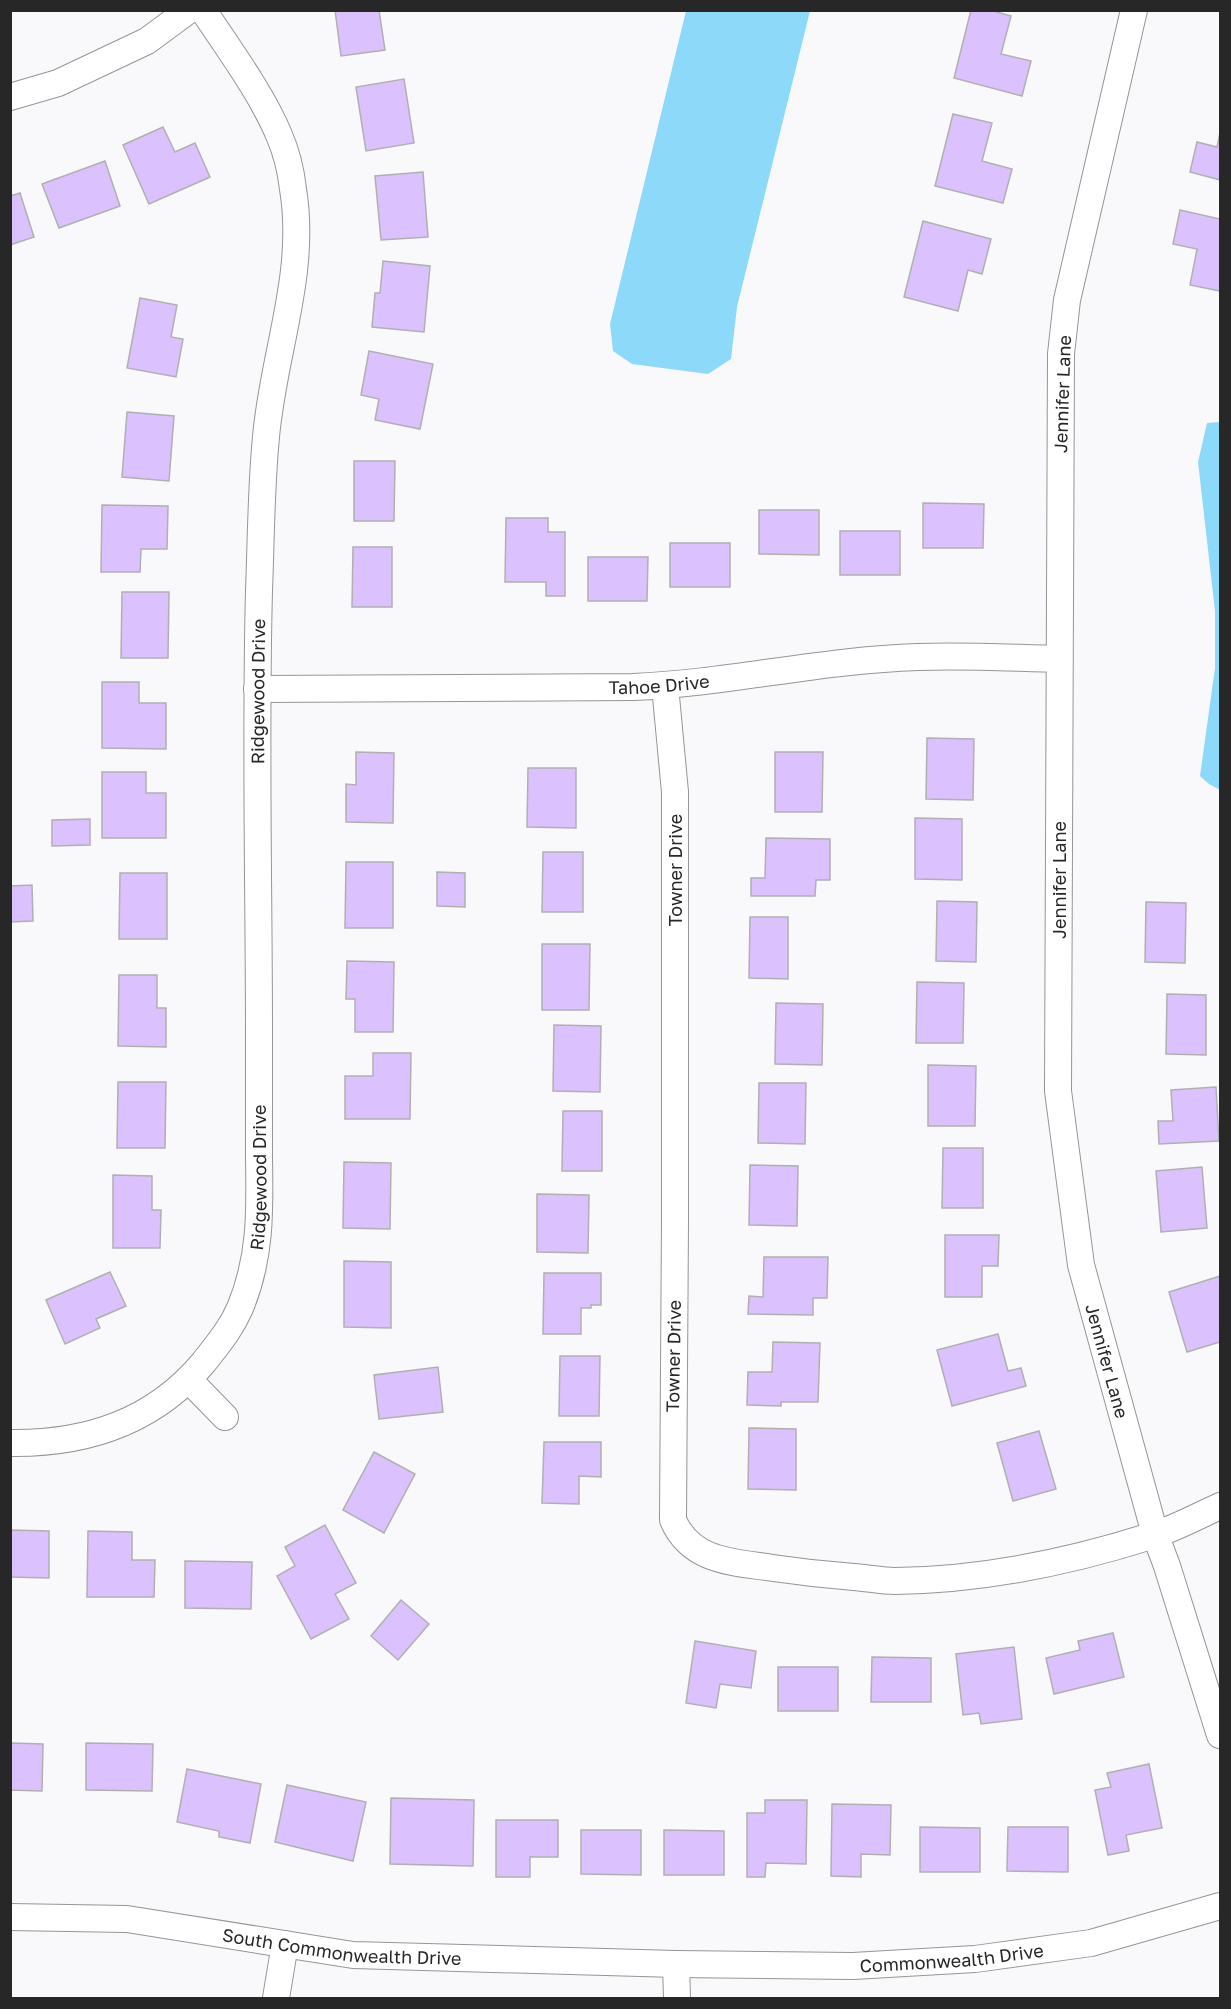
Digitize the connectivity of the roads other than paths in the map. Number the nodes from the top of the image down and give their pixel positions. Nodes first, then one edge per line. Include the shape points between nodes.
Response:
1 (189, 10) edge
2 (203, 10) edge
3 (1134, 10) edge
4 (10, 97) edge
5 (1059, 659) junction
6 (665, 686) junction
7 (257, 689) junction
8 (189, 1380) junction
9 (225, 1417) dead end
10 (10, 1443) edge
11 (1221, 1506) edge
12 (1155, 1534) junction
13 (1221, 1735) edge
14 (1221, 1906) edge
15 (10, 1917) edge
16 (285, 1944) junction
17 (676, 1964) junction
18 (276, 1998) edge
19 (677, 1998) edge

1 - 4 street via 147,41 58,83
2 - 7 street, Ridgewood Drive via 280,135 294,190 298,233 294,281 265,439
3 - 5 street, Jennifer Lane via 1067,300 1061,386
5 - 6 street, Tahoe Drive via 918,657 813,666
5 - 12 street, Jennifer Lane via 1058,1091 1081,1265
6 - 7 street, Tahoe Drive
6 - 12 street, Towner Drive via 675,792 673,1520 678,1533 705,1555 736,1563 893,1581 977,1576 1061,1560
7 - 8 street, Ridgewood Drive via 259,1237 248,1287 231,1326
8 - 9 street
8 - 10 street, Ridgewood Drive via 150,1411 113,1428 54,1442
11 - 12 street, Towner Drive
12 - 13 street, Jennifer Lane
14 - 17 street, Commonwealth Drive via 1091,1943 975,1959 853,1966
15 - 16 street, South Commonwealth Drive via 127,1919
16 - 17 street, South Commonwealth Drive via 353,1955
16 - 18 street
17 - 19 street

